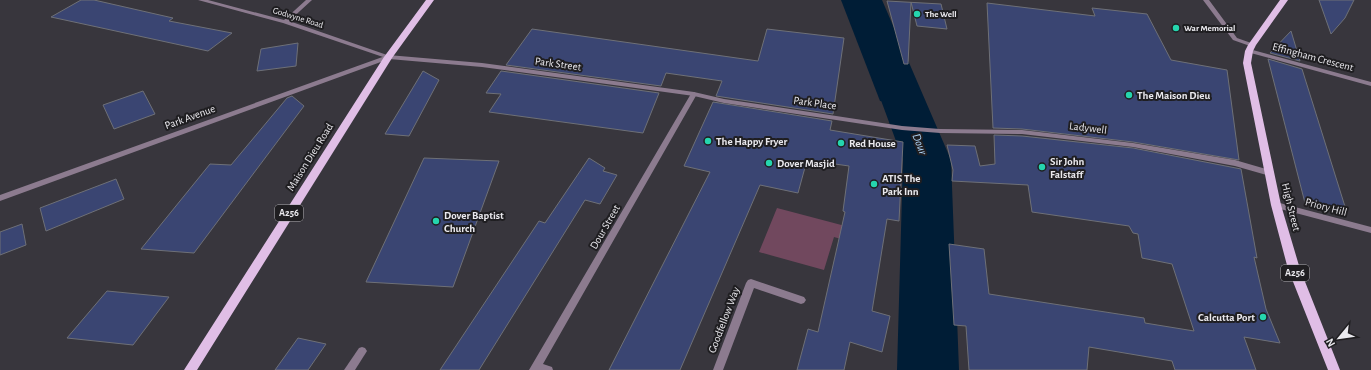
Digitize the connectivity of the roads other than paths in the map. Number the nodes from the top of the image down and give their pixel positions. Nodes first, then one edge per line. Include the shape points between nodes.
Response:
1 (201, 0) edge
2 (310, 0) edge
3 (430, 0) edge
4 (1206, 0) edge
5 (1284, 0) edge
6 (285, 22) junction
7 (1250, 48) junction
8 (388, 57) junction
9 (1371, 84) edge
10 (694, 94) junction
11 (724, 101) joint
12 (902, 128) joint
13 (1270, 173) junction
14 (0, 198) edge
15 (1276, 205) junction
16 (1371, 230) edge
17 (801, 300) dead end
18 (362, 351) dead end
19 (535, 368) edge
20 (1335, 369) edge
21 (190, 370) edge
22 (349, 370) edge
23 (548, 370) edge
24 (718, 370) edge

1 - 6 street, Godwyne Road
2 - 6 street
3 - 8 main road, Maison Dieu Road / A256
4 - 7 street, Effingham Crescent via 1235,39
5 - 7 main road
6 - 8 street, Godwyne Road
7 - 9 street, Effingham Crescent
7 - 13 main road, High Street / A256 via 1247,63
8 - 10 street, Park Street via 482,65
8 - 14 street, Park Avenue
8 - 21 main road, Maison Dieu Road / A256
10 - 11 street, Park Street
10 - 19 street, Dour Street
11 - 12 street, Park Place
12 - 13 street, Ladywell via 1022,132 1133,145 1235,163
13 - 15 main road, High Street / A256
15 - 16 street, Priory Hill
15 - 20 main road, High Street / A256 via 1294,269
17 - 24 street, Goodfellow Way via 751,283
18 - 22 street
19 - 23 street

